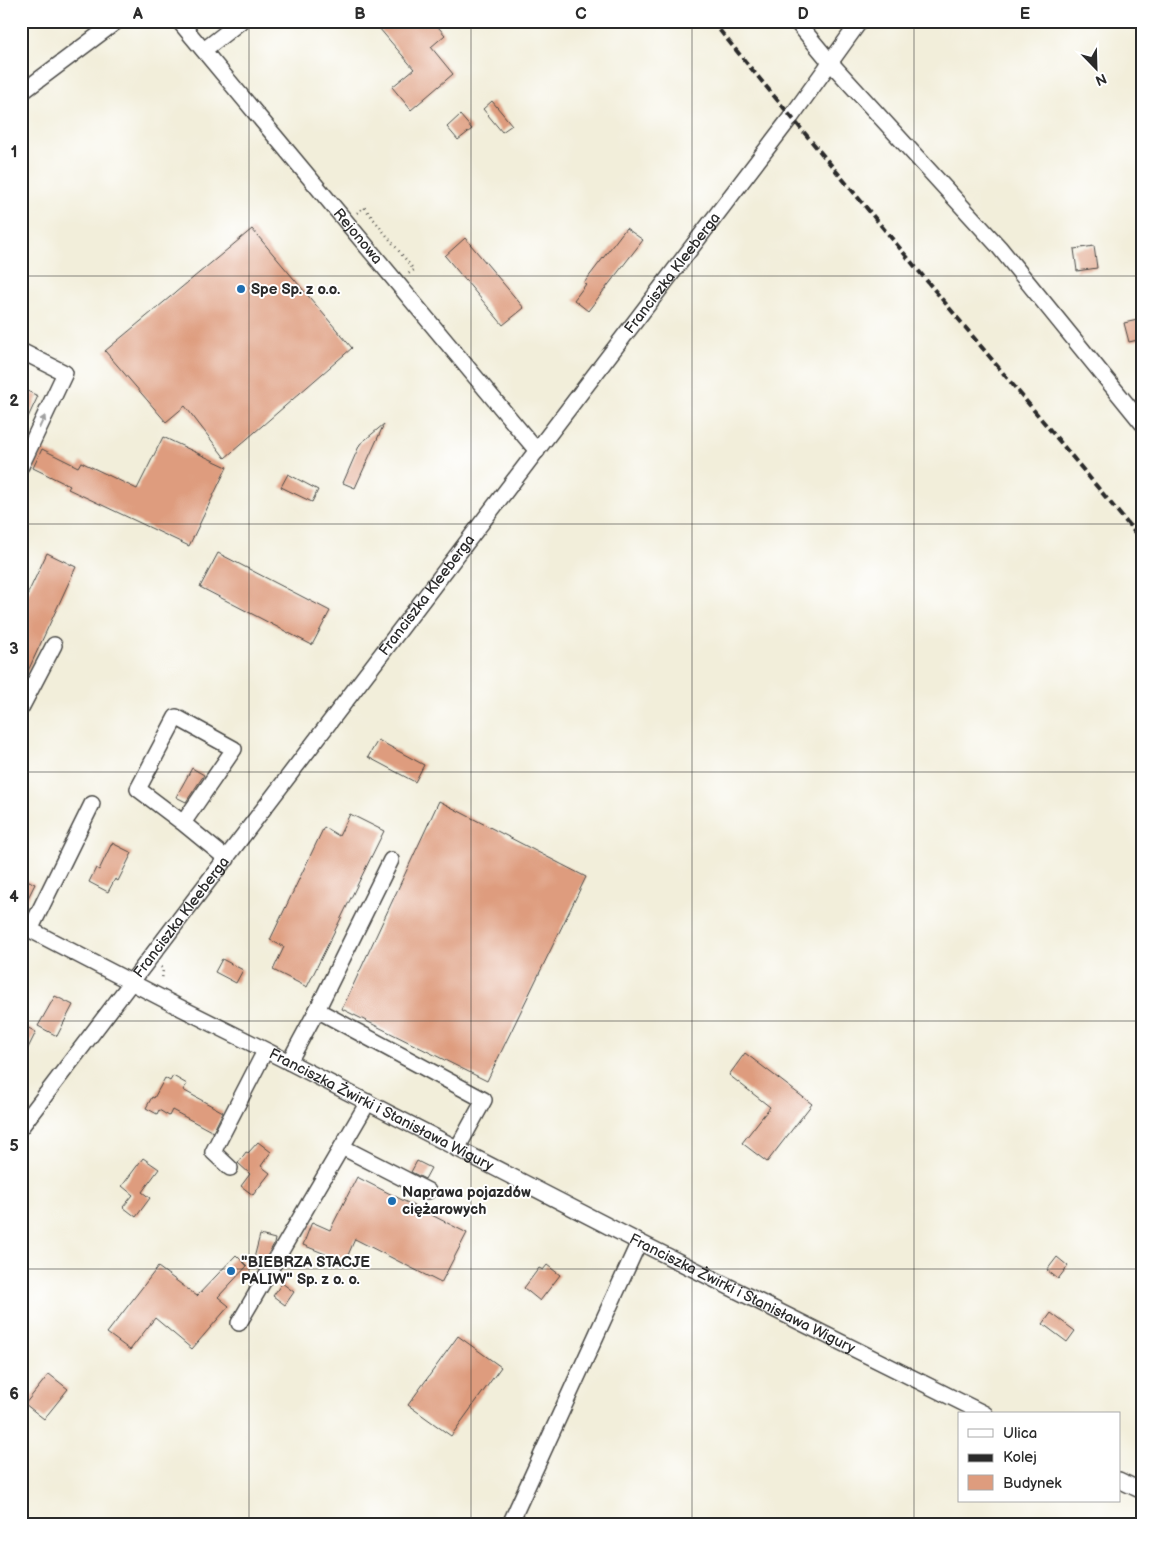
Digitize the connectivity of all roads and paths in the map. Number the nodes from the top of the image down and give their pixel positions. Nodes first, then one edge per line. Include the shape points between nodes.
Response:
1 (117, 21) edge
2 (179, 21) edge
3 (241, 21) edge
4 (796, 21) edge
5 (860, 21) edge
6 (204, 50) junction
7 (830, 62) junction
8 (21, 92) edge
9 (21, 351) edge
10 (1142, 423) edge
11 (537, 451) junction
12 (21, 466) edge
13 (54, 645) dead end
14 (21, 708) edge
15 (92, 804) dead end
16 (183, 823) junction
17 (227, 859) junction
18 (391, 860) dead end
19 (26, 928) edge
20 (132, 983) junction
21 (317, 1010) junction
22 (265, 1051) junction
23 (289, 1062) junction
24 (368, 1102) junction
25 (21, 1127) edge
26 (342, 1147) junction
27 (457, 1149) junction
28 (230, 1168) dead end
29 (428, 1191) dead end
30 (639, 1242) junction
31 (239, 1323) dead end
32 (981, 1412) edge
33 (1120, 1480) edge
34 (1142, 1491) edge
35 (510, 1524) edge

1 - 8 street
2 - 6 street, Rejonowa
3 - 6 street
4 - 7 street
5 - 7 street, Franciszka Kleeberga
6 - 11 street, Rejonowa
7 - 10 street via 999,247
7 - 11 street, Franciszka Kleeberga via 792,117
12 -> 9 street via 65,373
11 - 17 street, Franciszka Kleeberga
13 - 14 street
15 - 19 street
16 - 16 street via 234,749 176,717 138,789
16 - 17 street
17 - 20 street, Franciszka Kleeberga
18 - 21 street
19 - 20 street, Franciszka Żwirki i Stanisława Wigury
20 - 22 street, Franciszka Żwirki i Stanisława Wigury
20 - 25 street, Franciszka Kleeberga
21 - 23 street
21 - 27 street via 484,1100
22 - 23 street, Franciszka Żwirki i Stanisława Wigury
22 - 28 street via 213,1152
23 - 24 street, Franciszka Żwirki i Stanisława Wigury
24 - 26 street
24 - 27 street, Franciszka Żwirki i Stanisława Wigury
26 - 29 street
26 - 31 street
27 - 30 street, Franciszka Żwirki i Stanisława Wigury
30 - 32 street, Franciszka Żwirki i Stanisława Wigury
30 - 35 street
33 - 34 street

